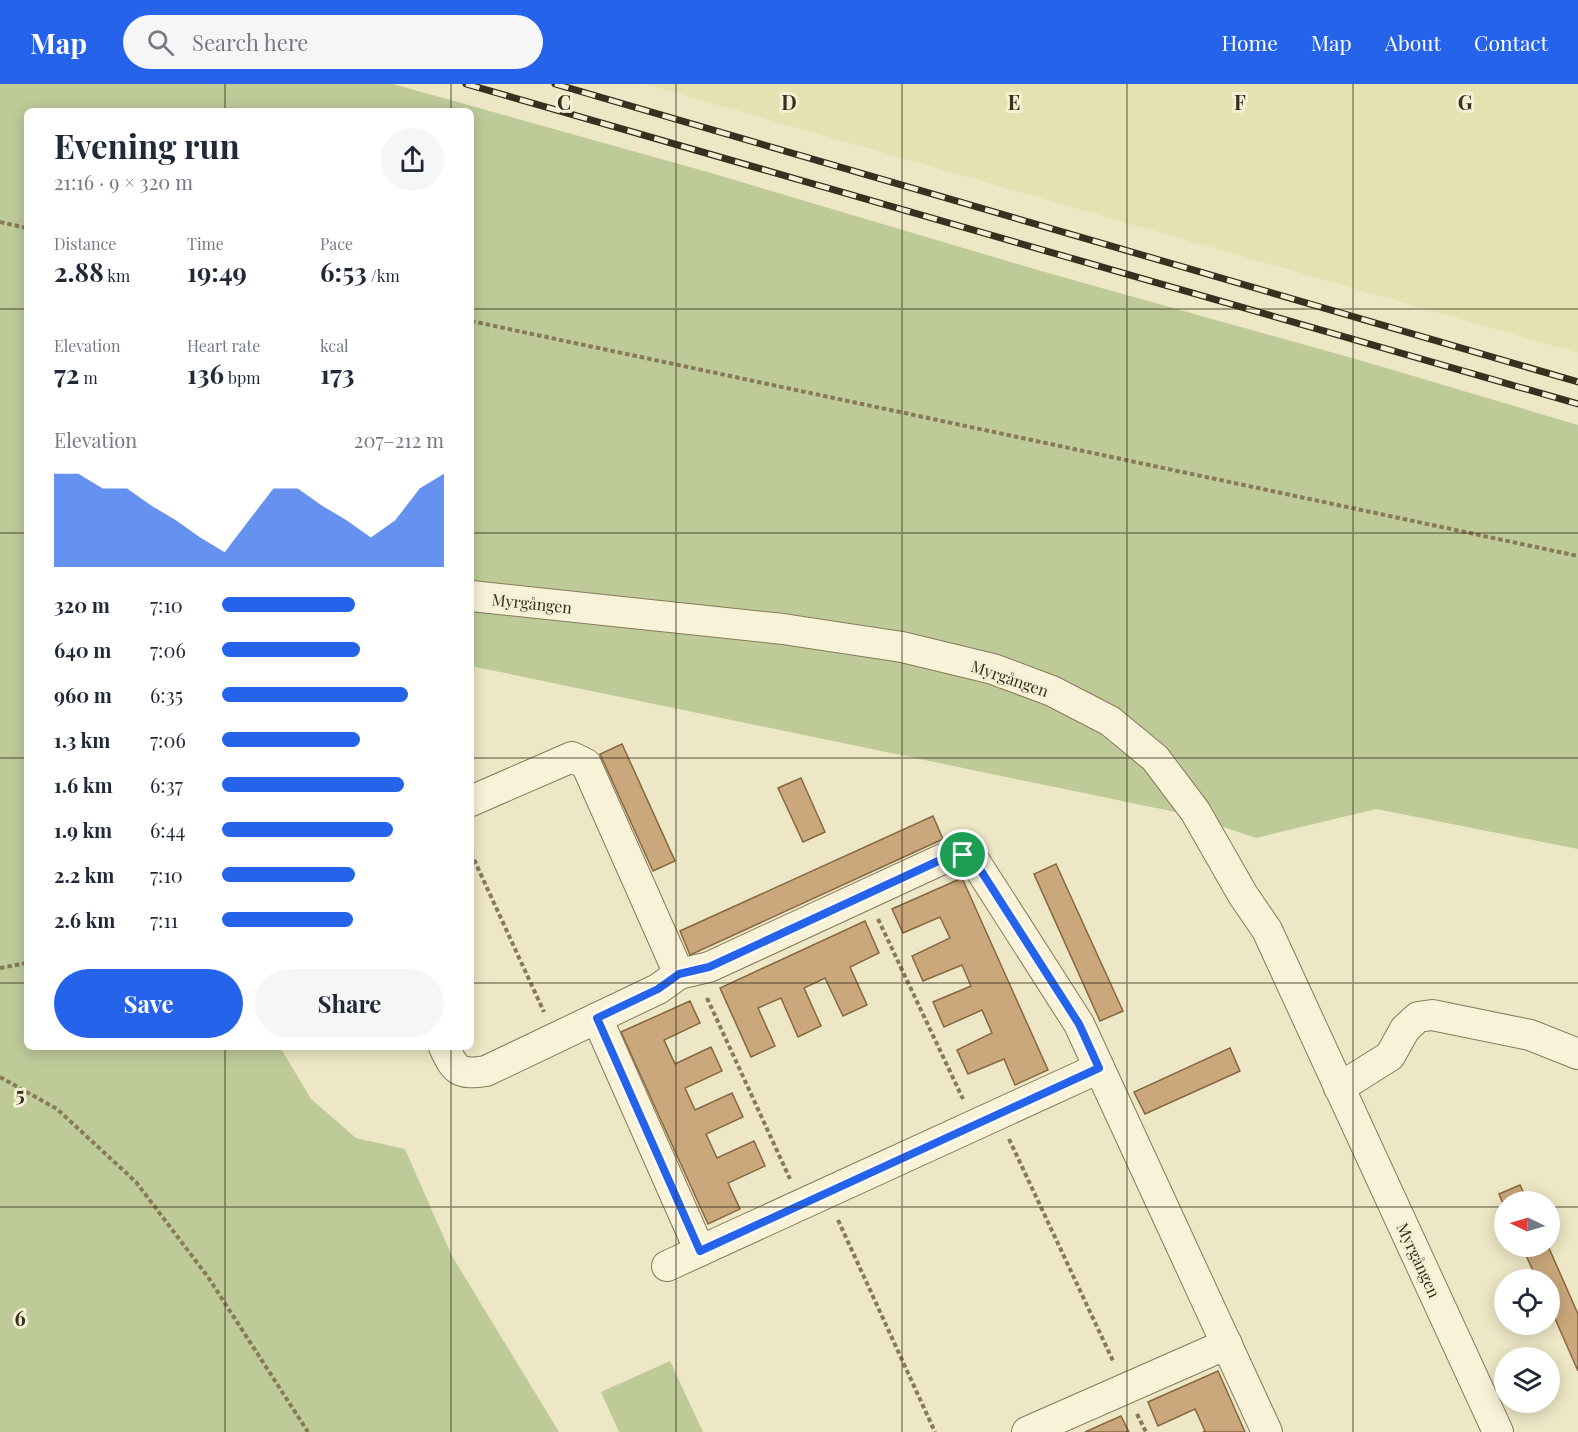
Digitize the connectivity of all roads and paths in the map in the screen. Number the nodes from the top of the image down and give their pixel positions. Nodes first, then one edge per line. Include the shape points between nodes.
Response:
1 (0, 222) edge
2 (24, 227) edge
3 (474, 322) edge
4 (1578, 556) edge
5 (474, 596) edge
6 (474, 800) edge
7 (474, 860) edge
8 (867, 894) junction
9 (24, 964) edge
10 (0, 968) edge
11 (687, 972) junction
12 (597, 1018) junction
13 (556, 1038) junction
14 (446, 1050) edge
15 (1578, 1054) edge
16 (1099, 1068) junction
17 (0, 1077) edge
18 (1339, 1088) junction
19 (986, 1119) junction
20 (814, 1199) junction
21 (700, 1251) junction
22 (667, 1266) dead end
23 (1227, 1344) junction
24 (1125, 1388) junction
25 (308, 1432) edge
26 (935, 1432) edge
27 (1027, 1432) edge
28 (1146, 1432) edge
29 (1267, 1432) edge
30 (1497, 1432) edge

1 - 2 path
3 - 4 path
5 - 18 street, Myrgången via 783,629 902,647 993,669 1052,691 1110,721 1155,758 1196,811 1267,930
6 - 11 street via 572,757 586,764
7 - 13 path
8 - 11 street via 709,967
8 - 16 street via 947,857 963,855 976,863 1079,1024
8 - 19 path
9 - 10 path
11 - 12 street
11 - 20 path
12 - 13 street
12 - 21 street
13 - 14 street via 486,1071 469,1074 453,1065
15 - 18 street via 1530,1035 1432,1015 1418,1017 1405,1029 1390,1056
16 - 19 street
16 - 23 street
17 - 25 path via 57,1109 136,1182 208,1277
18 - 30 street, Myrgången
19 - 20 street
19 - 24 path
20 - 21 street
20 - 26 path
21 - 22 street
23 - 24 street
23 - 29 street
24 - 27 street
24 - 28 path

